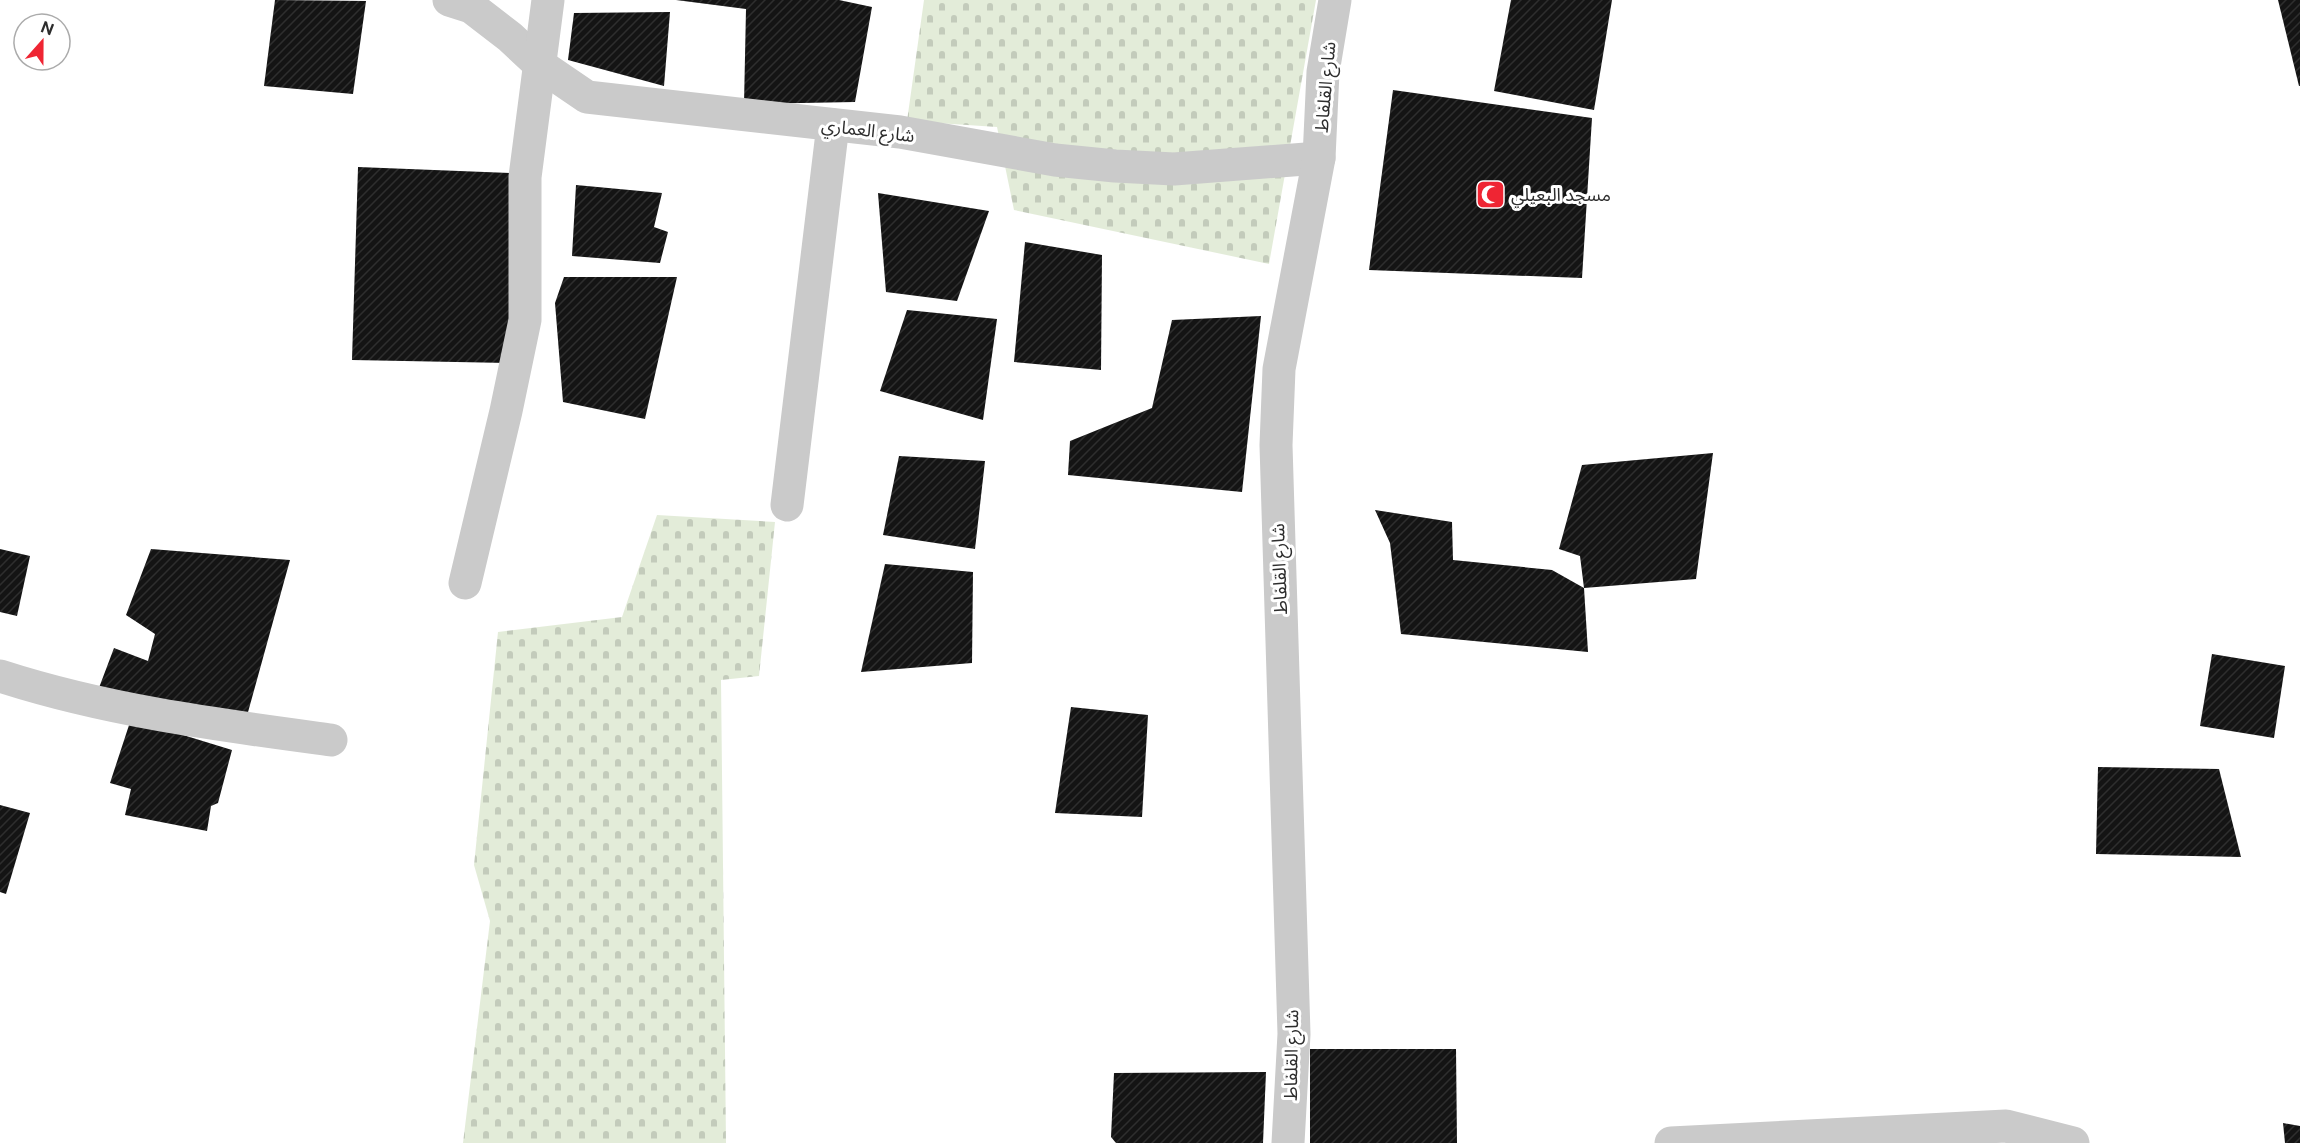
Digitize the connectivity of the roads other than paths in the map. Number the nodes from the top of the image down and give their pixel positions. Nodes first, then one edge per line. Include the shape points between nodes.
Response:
1 (449, 0) edge
2 (548, 0) edge
3 (1335, 0) edge
4 (540, 65) junction
5 (833, 125) junction
6 (1319, 158) junction
7 (788, 505) dead end
8 (465, 583) dead end
9 (0, 676) edge
10 (331, 740) dead end
11 (1288, 1143) edge
12 (1671, 1143) edge
13 (2073, 1143) edge

1 - 4 street, شارع العماري via 471,7
2 - 4 street
3 - 6 street, شارع القلفاط via 1323,72
4 - 5 street, شارع العماري via 587,97
4 - 8 street via 525,177 525,320
5 - 6 street, شارع العماري via 1115,166 1174,169
5 - 7 street
6 - 11 street, شارع القلفاط via 1279,369 1276,445 1294,1034
9 - 10 street via 47,692 162,717
12 - 13 street via 2006,1126

